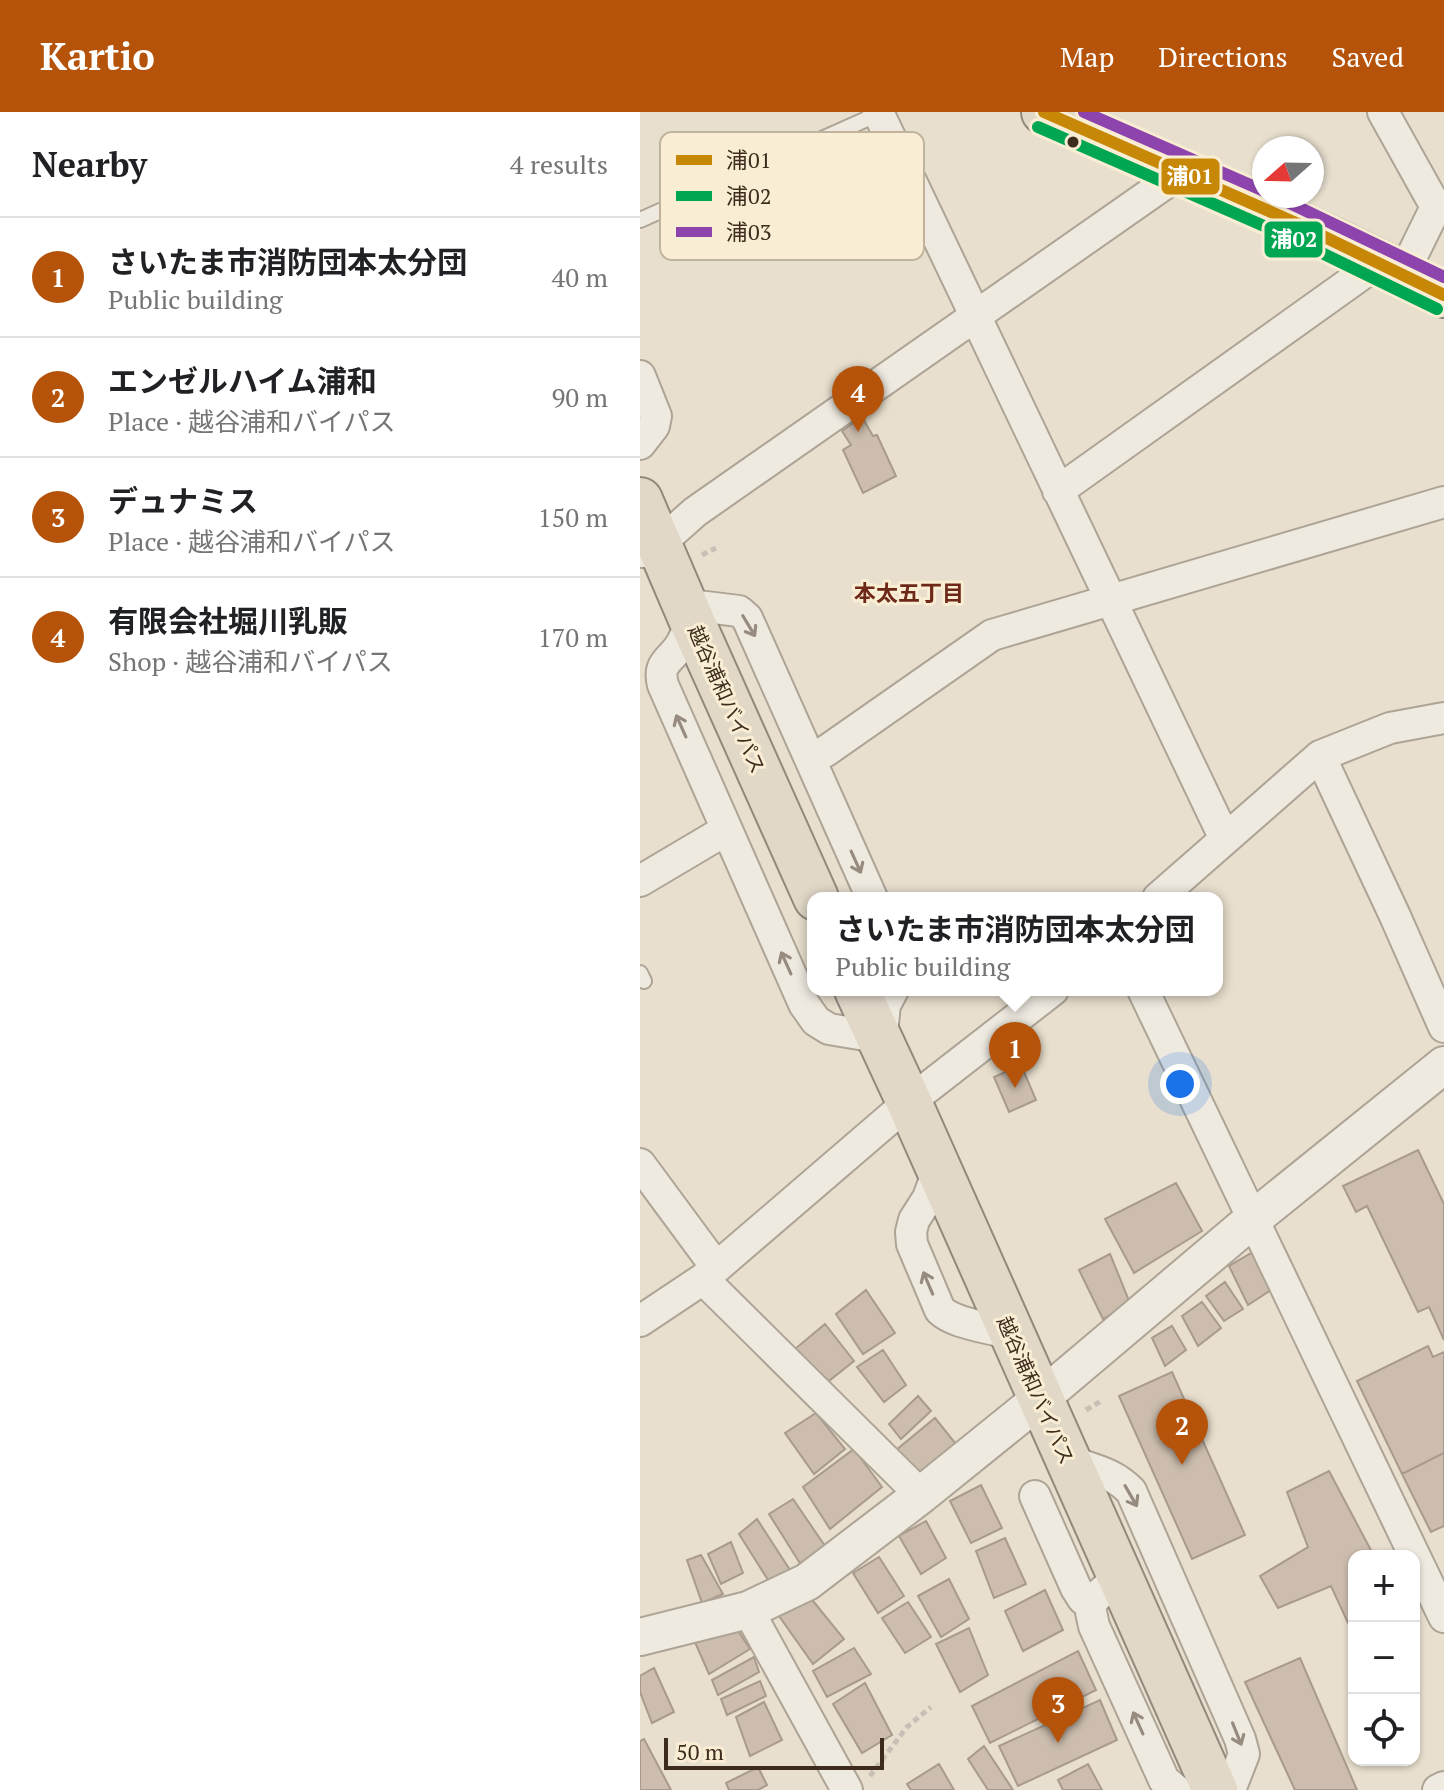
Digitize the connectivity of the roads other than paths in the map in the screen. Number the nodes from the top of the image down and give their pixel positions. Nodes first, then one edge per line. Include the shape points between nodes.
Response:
1 (1044, 112) edge
2 (1383, 112) edge
3 (878, 113) edge
4 (836, 132) edge
5 (887, 132) edge
6 (1183, 171) junction
7 (924, 210) edge
8 (660, 211) edge
9 (640, 220) edge
10 (1391, 268) junction
11 (1444, 295) edge
12 (974, 316) junction
13 (640, 376) edge
14 (640, 444) edge
15 (1058, 491) junction
16 (640, 500) edge
17 (1444, 502) edge
18 (650, 549) edge
19 (1111, 600) junction
20 (687, 607) junction
21 (1444, 718) edge
22 (1320, 756) junction
23 (811, 759) junction
24 (726, 830) junction
25 (1225, 839) junction
26 (640, 881) edge
27 (813, 892) edge
28 (869, 892) edge
29 (1165, 892) edge
30 (860, 996) edge
31 (890, 996) edge
32 (1045, 996) edge
33 (1146, 996) edge
34 (1444, 1027) edge
35 (881, 1042) junction
36 (1444, 1065) edge
37 (909, 1102) junction
38 (640, 1164) edge
39 (1253, 1219) junction
40 (710, 1273) junction
41 (640, 1321) edge
42 (1059, 1407) junction
43 (1067, 1458) junction
44 (921, 1495) junction
45 (1035, 1496) dead end
46 (1104, 1587) junction
47 (748, 1610) junction
48 (1444, 1617) edge
49 (640, 1637) edge
50 (855, 1786) edge
51 (1444, 1787) edge
52 (1176, 1790) edge
53 (1215, 1790) edge
54 (1230, 1790) edge
55 (1438, 1790) edge

1 - 6 highway
2 - 10 street via 1436,207
3 - 4 lane
3 - 5 street
6 - 10 highway
6 - 12 street
7 - 12 street
8 - 9 lane
10 - 11 highway
10 - 15 street
12 - 15 street
12 - 18 street
13 - 14 street via 656,416
15 - 19 street
16 - 18 highway, 越谷浦和バイパス
17 - 19 street
18 - 20 highway, 越谷浦和バイパス
19 - 23 street via 992,635
19 - 25 street
20 -> 23 street via 739,611 747,618
24 -> 20 street via 660,674 688,633
20 - 27 highway, 越谷浦和バイパス
21 - 22 street via 1390,728
22 - 25 street
22 - 34 street
23 -> 28 street
24 - 26 street
35 -> 24 street via 816,1021
25 - 29 street
30 - 35 highway, 越谷浦和バイパス
31 - 35 street
32 - 37 street
33 - 39 street
35 - 37 highway, 越谷浦和バイパス
36 - 39 street
37 - 40 street
37 - 42 highway, 越谷浦和バイパス via 1012,1335
38 - 40 street
39 - 42 street
39 - 48 street
40 - 41 street
40 - 44 street
42 - 43 highway, 越谷浦和バイパス
42 - 44 street
43 - 46 highway, 越谷浦和バイパス
43 -> 54 street via 1113,1475 1131,1491 1240,1739 1244,1754
44 - 47 street via 807,1582
45 - 46 street via 1083,1599
52 -> 46 street via 1164,1780 1100,1640 1091,1612
46 - 53 highway, 越谷浦和バイパス
47 - 49 street
47 - 50 street
51 - 55 street

